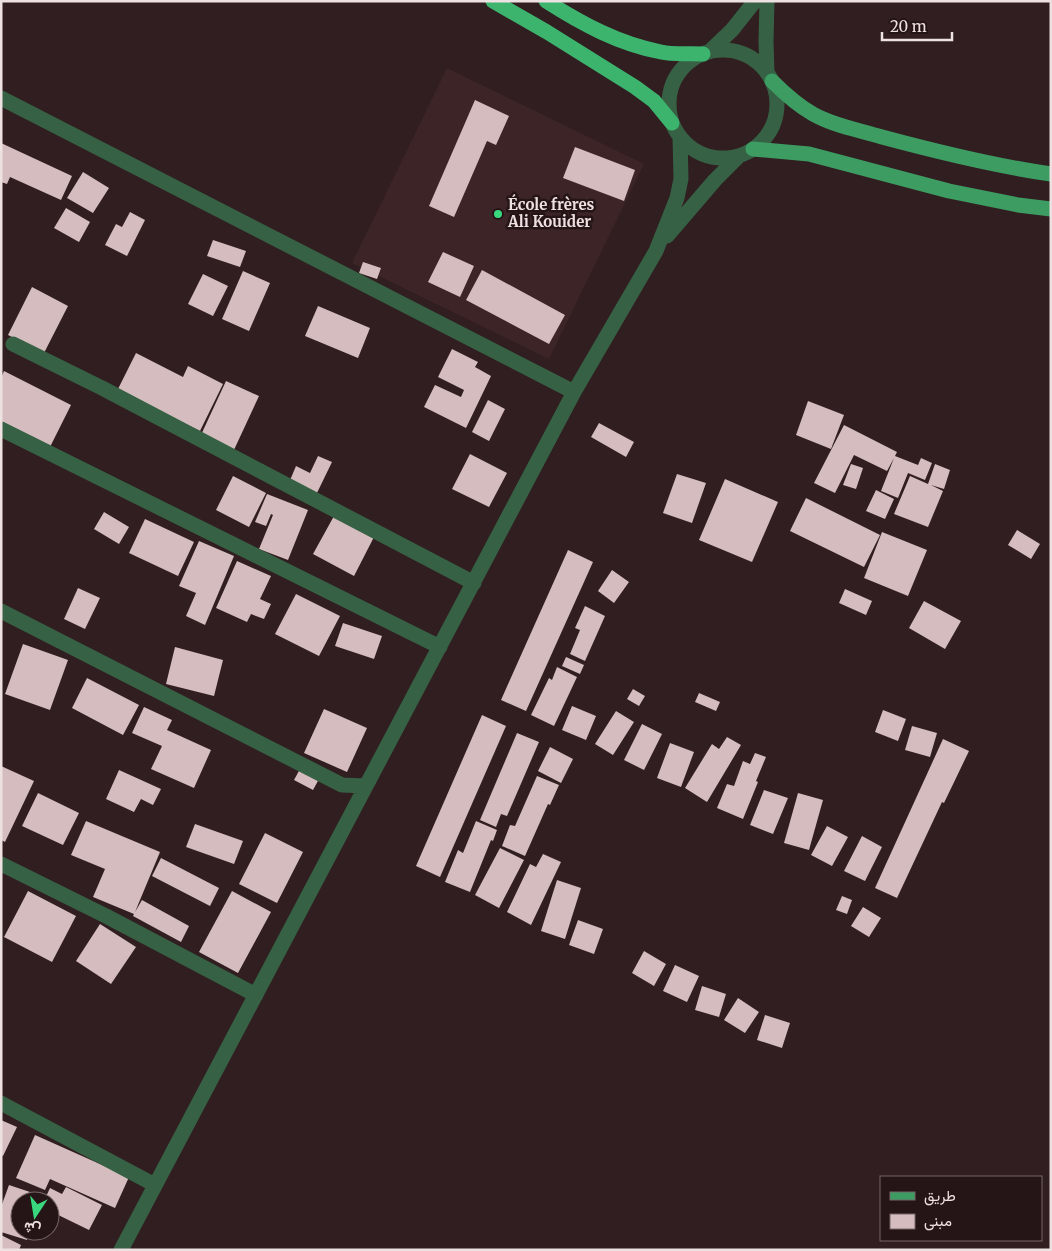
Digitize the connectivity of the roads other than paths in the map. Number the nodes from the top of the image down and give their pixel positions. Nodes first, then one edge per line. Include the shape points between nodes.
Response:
1 (493, 1) edge
2 (546, 1) edge
3 (755, 1) edge
4 (767, 1) edge
5 (706, 53) junction
6 (769, 77) junction
7 (1, 98) edge
8 (672, 123) junction
9 (680, 137) junction
10 (754, 149) junction
11 (739, 156) junction
12 (1051, 174) edge
13 (1051, 209) edge
14 (656, 251) junction
15 (14, 344) dead end
16 (574, 392) junction
17 (1, 429) edge
18 (474, 583) junction
19 (1, 611) edge
20 (440, 647) junction
21 (366, 786) junction
22 (1, 864) edge
23 (256, 994) junction
24 (1, 1103) edge
25 (155, 1185) junction
26 (122, 1250) edge

1 - 8 highway via 635,87
2 - 5 highway via 615,40 662,53
3 - 5 street via 732,30
4 - 6 street
5 - 6 street via 734,51 748,56 761,65
5 - 8 street via 683,68 670,90
6 - 10 street via 776,92 778,108 766,139
6 - 12 main road via 794,102 815,116 836,124 946,154
7 - 16 street
8 - 9 street
9 - 11 street via 706,156 722,159
9 - 14 street via 681,178 677,198
10 - 11 street
10 - 13 main road via 809,154 949,191
11 - 14 street via 689,208
14 - 16 street
15 - 18 street
16 - 18 street
17 - 20 street
18 - 20 street
19 - 21 street via 342,785
20 - 21 street
21 - 23 street
22 - 23 street
23 - 25 street
24 - 25 street
25 - 26 street

